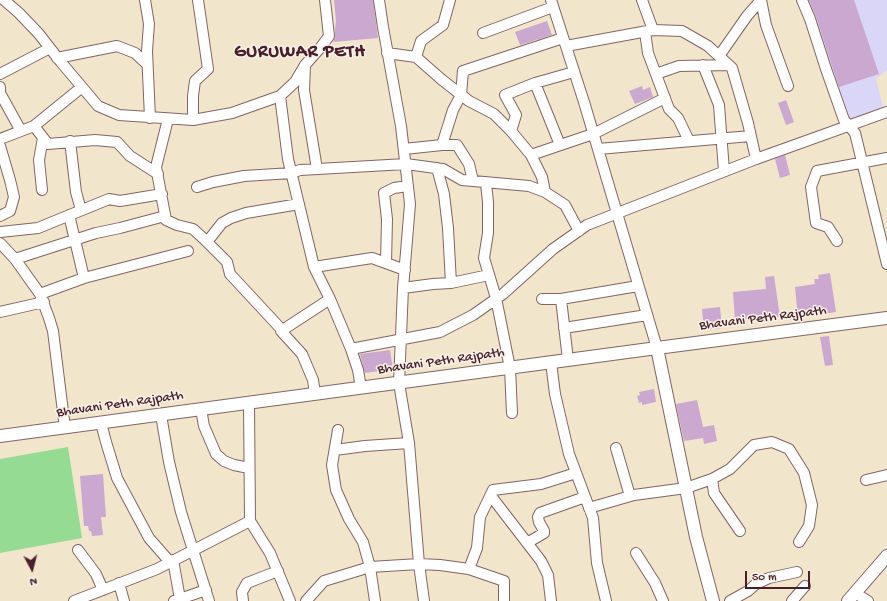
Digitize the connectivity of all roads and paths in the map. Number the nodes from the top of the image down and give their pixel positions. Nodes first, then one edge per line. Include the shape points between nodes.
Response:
1 (4, 0) edge
2 (145, 0) edge
3 (198, 0) edge
4 (325, 0) edge
5 (379, 0) edge
6 (450, 0) edge
7 (802, 0) edge
8 (645, 1) edge
9 (552, 3) edge
10 (649, 31) junction
11 (483, 33) dead end
12 (565, 42) junction
13 (50, 48) junction
14 (387, 53) junction
15 (719, 56) junction
16 (416, 57) junction
17 (57, 58) junction
18 (148, 64) junction
19 (305, 65) junction
20 (729, 65) junction
21 (703, 66) junction
22 (574, 72) junction
23 (0, 74) edge
24 (656, 74) junction
25 (535, 83) junction
26 (788, 86) dead end
27 (0, 87) edge
28 (82, 87) junction
29 (461, 95) junction
30 (280, 96) junction
31 (665, 98) junction
32 (887, 112) edge
33 (150, 118) junction
34 (168, 119) junction
35 (193, 120) junction
36 (34, 126) junction
37 (849, 126) junction
38 (21, 131) junction
39 (511, 131) junction
40 (593, 134) junction
41 (751, 136) junction
42 (43, 138) junction
43 (0, 139) edge
44 (721, 139) junction
45 (70, 141) junction
46 (689, 141) junction
47 (442, 145) junction
48 (560, 145) junction
49 (0, 146) edge
50 (404, 149) junction
51 (598, 149) junction
52 (531, 155) junction
53 (887, 158) edge
54 (756, 159) junction
55 (862, 163) junction
56 (406, 164) junction
57 (437, 168) junction
58 (318, 169) junction
59 (724, 171) junction
60 (292, 173) junction
61 (158, 174) junction
62 (473, 181) junction
63 (486, 183) junction
64 (408, 186) junction
65 (197, 187) dead end
66 (42, 190) dead end
67 (545, 192) junction
68 (162, 194) junction
69 (299, 204) junction
70 (81, 210) junction
71 (617, 214) junction
72 (69, 215) junction
73 (0, 216) edge
74 (165, 216) junction
75 (883, 225) edge
76 (579, 231) junction
77 (0, 232) edge
78 (75, 240) junction
79 (837, 241) dead end
80 (207, 242) junction
81 (0, 243) edge
82 (188, 251) dead end
83 (15, 258) junction
84 (386, 263) junction
85 (887, 264) edge
86 (314, 267) junction
87 (405, 270) junction
88 (489, 274) junction
89 (84, 278) junction
90 (451, 283) junction
91 (638, 286) junction
92 (403, 288) junction
93 (42, 298) junction
94 (496, 298) junction
95 (330, 299) junction
96 (542, 299) dead end
97 (561, 299) junction
98 (0, 312) edge
99 (647, 315) junction
100 (887, 318) edge
101 (564, 328) junction
102 (282, 330) junction
103 (400, 339) junction
104 (657, 348) junction
105 (351, 349) junction
106 (568, 360) junction
107 (551, 362) junction
108 (510, 368) junction
109 (399, 383) junction
110 (361, 388) junction
111 (315, 394) junction
112 (249, 403) junction
113 (201, 409) junction
114 (512, 413) dead end
115 (161, 415) junction
116 (101, 423) junction
117 (65, 428) junction
118 (338, 430) dead end
119 (0, 436) edge
120 (409, 443) junction
121 (616, 448) dead end
122 (335, 450) junction
123 (249, 468) junction
124 (576, 473) junction
125 (887, 474) edge
126 (712, 479) junction
127 (866, 480) dead end
128 (686, 488) junction
129 (490, 496) junction
130 (630, 496) junction
131 (585, 497) junction
132 (589, 508) junction
133 (250, 520) junction
134 (740, 531) dead end
135 (799, 542) dead end
136 (527, 543) junction
137 (78, 550) dead end
138 (193, 550) junction
139 (636, 553) dead end
140 (887, 556) edge
141 (172, 561) junction
142 (419, 564) junction
143 (370, 567) junction
144 (469, 569) junction
145 (278, 571) junction
146 (797, 572) dead end
147 (119, 583) junction
148 (805, 586) dead end
149 (103, 590) junction
150 (206, 590) junction
151 (852, 597) edge
152 (177, 600) edge
153 (74, 601) edge
154 (124, 601) edge
155 (209, 601) edge
156 (243, 601) edge
157 (290, 601) edge
158 (306, 601) edge
159 (375, 601) edge
160 (424, 601) edge
161 (504, 601) edge
162 (551, 601) edge
163 (606, 601) edge
164 (663, 601) edge
165 (713, 601) edge
166 (730, 601) edge
167 (792, 601) edge
168 (868, 601) edge

1 - 13 street
2 - 18 street via 149,24
3 - 35 street via 208,69 195,81
4 - 19 street via 329,36
5 - 14 street
6 - 16 street via 444,25 421,41
7 - 37 street via 844,120
8 - 10 street
9 - 11 street
9 - 12 street
10 - 12 street
10 - 15 street via 682,30
10 - 24 street via 648,53
12 - 22 street
12 - 29 street via 463,71
13 - 17 street
13 - 23 street
14 - 16 street
14 - 50 street
15 - 20 street
15 - 26 street via 761,0 766,25
16 - 29 street
17 - 18 street via 118,46 134,53
17 - 28 street
18 - 33 street
19 - 30 street via 295,82
19 - 58 street via 304,90
20 - 21 street
20 - 41 street
21 - 24 street via 679,66
21 - 44 street via 719,105
22 - 25 street
22 - 40 street
24 - 31 street
25 - 39 street via 506,95 516,115
25 - 48 street
27 - 38 street via 0,93
28 - 33 street via 98,106 119,115
28 - 36 street
29 - 39 street via 494,114
29 - 47 street
30 - 35 street via 232,113
30 - 60 street
31 - 40 street
31 - 46 street
32 - 37 street
33 - 34 street
34 - 35 street
34 - 61 street via 156,167
36 - 38 street
36 - 42 street
37 - 54 street
37 - 55 street via 855,133
38 - 43 street
39 - 52 street
40 - 48 street
40 - 51 street
41 - 44 street
41 - 54 street
42 - 45 street via 48,144
42 - 66 street via 39,160
44 - 46 street
44 - 59 street
45 - 61 street via 117,142 130,156
45 - 70 street via 76,192
46 - 51 street
47 - 50 street
47 - 62 street via 457,145 469,164
48 - 52 street
49 - 73 street via 14,197 10,211
50 - 56 street
51 - 71 street
52 - 67 street via 542,177
53 - 55 street
54 - 59 street
55 - 75 street
55 - 79 street via 817,171 811,187 816,222 828,227
56 - 57 street
56 - 58 street
56 - 64 street
57 - 62 street via 462,180
57 - 90 street via 444,194
58 - 60 street
59 - 71 street
60 - 65 street via 244,176
60 - 69 street
61 - 68 street
62 - 63 street
63 - 67 street via 529,186
63 - 88 street via 488,233 484,258
64 - 84 street via 384,193 388,219
64 - 87 street via 410,204
67 - 76 street via 565,205
68 - 70 street via 120,201 109,199
68 - 74 street
69 - 80 street via 231,218 222,223
69 - 86 street
70 - 72 street
71 - 76 street via 587,225
71 - 91 street
72 - 77 street via 38,228
72 - 78 street
74 - 78 street
74 - 80 street via 166,220 193,229
75 - 85 street
76 - 94 street via 553,249
78 - 83 street
78 - 89 street
80 - 102 street via 227,262 230,274
81 - 83 street
82 - 89 street
83 - 93 street
84 - 86 street via 372,258
84 - 87 street
86 - 95 street
87 - 92 street
88 - 90 street
88 - 94 street
89 - 93 street
90 - 92 street
91 - 97 street
91 - 99 street
92 - 103 street
93 - 98 street
93 - 117 street via 53,331
94 - 103 street via 473,315 440,332
94 - 108 street
95 - 102 street
95 - 105 street
96 - 97 street
97 - 101 street
99 - 101 street
99 - 104 street
100 - 104 main road, Bhavani Peth Rajpath
101 - 106 street
102 - 111 street via 302,354 313,380
103 - 105 street
103 - 109 street
104 - 106 main road, Bhavani Peth Rajpath
104 - 128 main road
105 - 110 street
106 - 107 main road, Bhavani Peth Rajpath
107 - 108 main road, Bhavani Peth Rajpath
107 - 124 street via 555,394
108 - 109 main road, Bhavani Peth Rajpath
108 - 114 street
109 - 110 main road, Bhavani Peth Rajpath
109 - 120 street
110 - 111 main road, Bhavani Peth Rajpath
111 - 112 main road, Bhavani Peth Rajpath
112 - 113 main road, Bhavani Peth Rajpath
112 - 123 street
113 - 115 main road, Bhavani Peth Rajpath
113 - 123 street via 204,426 216,454 224,461
115 - 116 main road, Bhavani Peth Rajpath
115 - 138 street via 169,462
116 - 117 main road, Bhavani Peth Rajpath
116 - 141 street via 117,478 149,538
117 - 119 main road, Bhavani Peth Rajpath
118 - 122 street
120 - 122 street
120 - 142 street
121 - 130 street
122 - 143 street via 332,466 336,490 363,542
123 - 133 street
124 - 129 street via 541,484 493,490
124 - 131 street
125 - 127 street
126 - 128 street
126 - 134 street via 714,493
126 - 135 street via 730,469 754,445 772,442 789,449 804,473 812,505 808,526
128 - 130 street
128 - 165 main road
129 - 136 street
129 - 144 street via 480,517 477,548
130 - 132 street
131 - 132 street
131 - 136 street via 540,514 539,522 544,533
132 - 163 street via 593,518 597,563
133 - 138 street
133 - 145 street
136 - 162 street via 548,575
137 - 149 street via 96,574
138 - 141 street
138 - 150 street
139 - 164 street
140 - 151 main road
141 - 147 street
141 - 152 street
142 - 143 street
142 - 144 street
142 - 160 street
143 - 158 street via 324,581
143 - 159 street
144 - 161 street via 504,581
145 - 156 street via 247,583 242,592
145 - 157 street
146 - 166 street via 769,578
147 - 149 street
147 - 154 street
148 - 167 street
149 - 153 street
150 - 152 street
150 - 155 street
151 - 168 street

